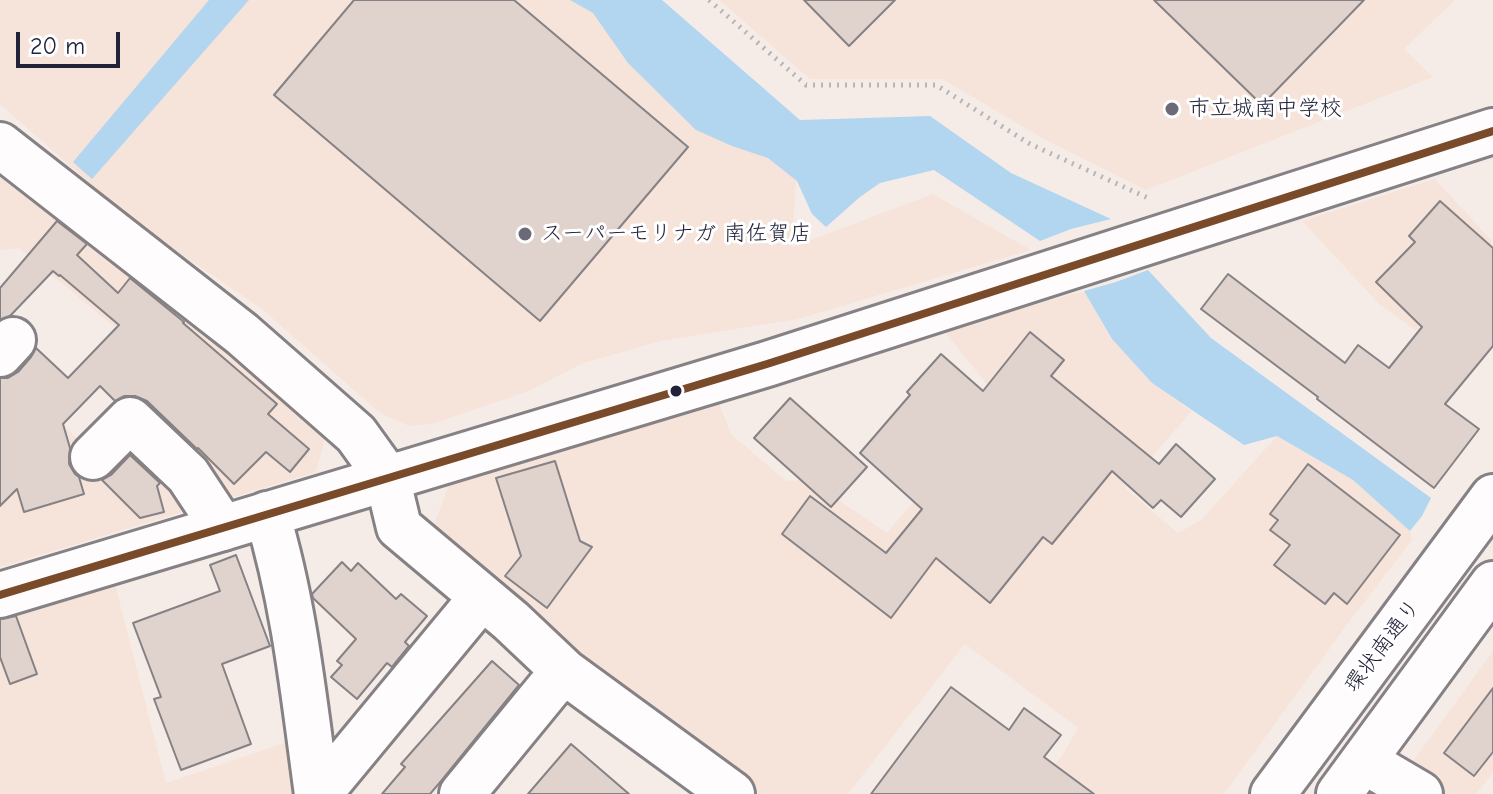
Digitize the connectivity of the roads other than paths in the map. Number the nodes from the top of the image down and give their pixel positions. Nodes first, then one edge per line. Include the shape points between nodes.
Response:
1 (1493, 131) edge
2 (0, 145) edge
3 (93, 457) dead end
4 (387, 477) junction
5 (1493, 497) edge
6 (267, 514) junction
7 (223, 528) junction
8 (1493, 584) edge
9 (0, 595) edge
10 (482, 597) junction
11 (565, 672) junction
12 (1352, 777) edge
13 (318, 794) edge
14 (462, 794) edge
15 (732, 794) edge
16 (1273, 794) edge
17 (1420, 794) edge

1 - 4 main road via 767,364
2 - 4 main road via 242,334 356,434
3 - 7 main road via 130,420 188,475
4 - 6 main road
4 - 10 main road via 399,527
5 - 16 main road, 環状南通り
6 - 7 main road
6 - 13 main road via 293,623
7 - 9 main road
8 - 12 main road
10 - 11 main road
10 - 13 main road
11 - 14 main road
11 - 15 main road
12 - 17 main road

